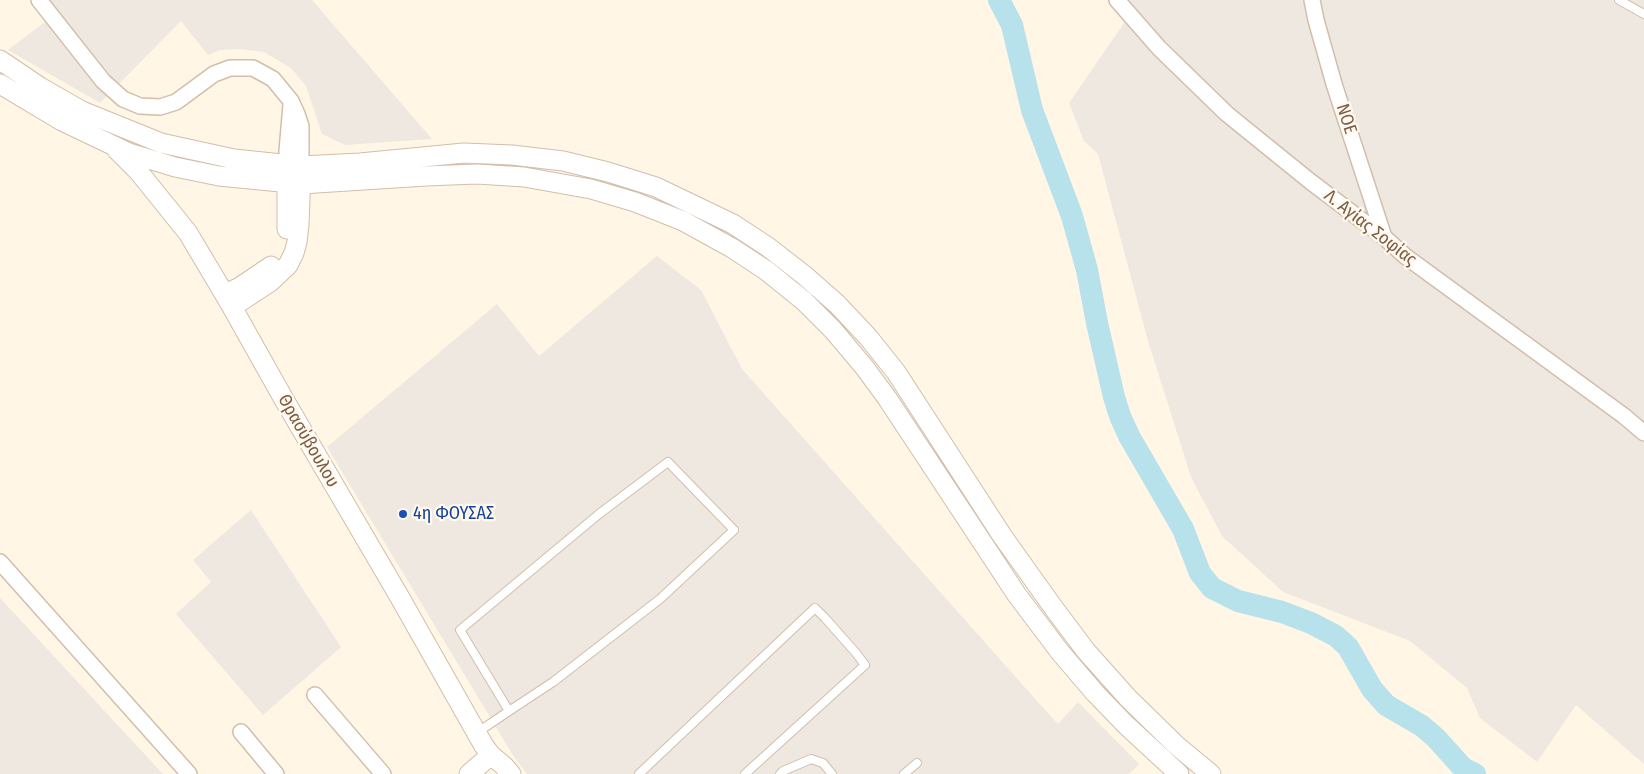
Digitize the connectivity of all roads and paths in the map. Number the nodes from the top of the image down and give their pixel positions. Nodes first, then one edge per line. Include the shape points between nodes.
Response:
1 (39, 0) edge
2 (1117, 0) edge
3 (1312, 0) edge
4 (1619, 0) edge
5 (1644, 14) edge
6 (0, 60) edge
7 (0, 84) edge
8 (111, 144) junction
9 (294, 175) junction
10 (1384, 237) junction
11 (229, 300) junction
12 (1644, 433) edge
13 (0, 562) edge
14 (315, 695) dead end
15 (509, 711) junction
16 (241, 732) dead end
17 (478, 732) junction
18 (491, 755) junction
19 (917, 763) dead end
20 (189, 774) edge
21 (276, 774) edge
22 (384, 774) edge
23 (469, 774) edge
24 (511, 774) edge
25 (640, 774) edge
26 (745, 774) edge
27 (780, 774) edge
28 (832, 774) edge
29 (904, 774) edge
30 (1178, 774) edge
31 (1211, 774) edge

1 - 9 street via 103,81 123,99 140,106 160,108 176,102 214,74 230,68 253,68 273,79 291,101 301,126
2 - 10 street, Λ. Αγίας Σοφίας via 1159,48 1227,114
3 - 10 street, NOE via 1334,84
4 - 5 lane
6 - 9 street via 82,111 162,143
7 - 8 street via 62,121
8 - 9 street via 175,168 219,176
8 - 11 street, Θρασύβουλου via 138,171 188,233
9 - 11 street via 297,242 288,265 270,282
9 - 30 street via 477,174 524,177 591,189 683,221 746,257 804,301 865,368 1011,587 1060,652 1094,693
9 - 31 street via 360,163 464,153 512,156 608,172 656,187 733,224 804,274 868,337 896,372 1003,537 1086,651 1128,698
10 - 12 street, Λ. Αγίας Σοφίας via 1405,256
11 - 17 street, Θρασύβουλου
13 - 20 street
14 - 22 street
15 - 15 lane via 553,682 660,599 734,530 668,462 599,514 460,630
15 - 17 lane
16 - 21 street
17 - 18 street, Θρασύβουλου
18 - 23 street
18 - 24 street, Θρασύβουλου
19 - 29 lane
25 - 26 lane via 815,608 865,665
27 - 28 lane via 810,759 823,763

